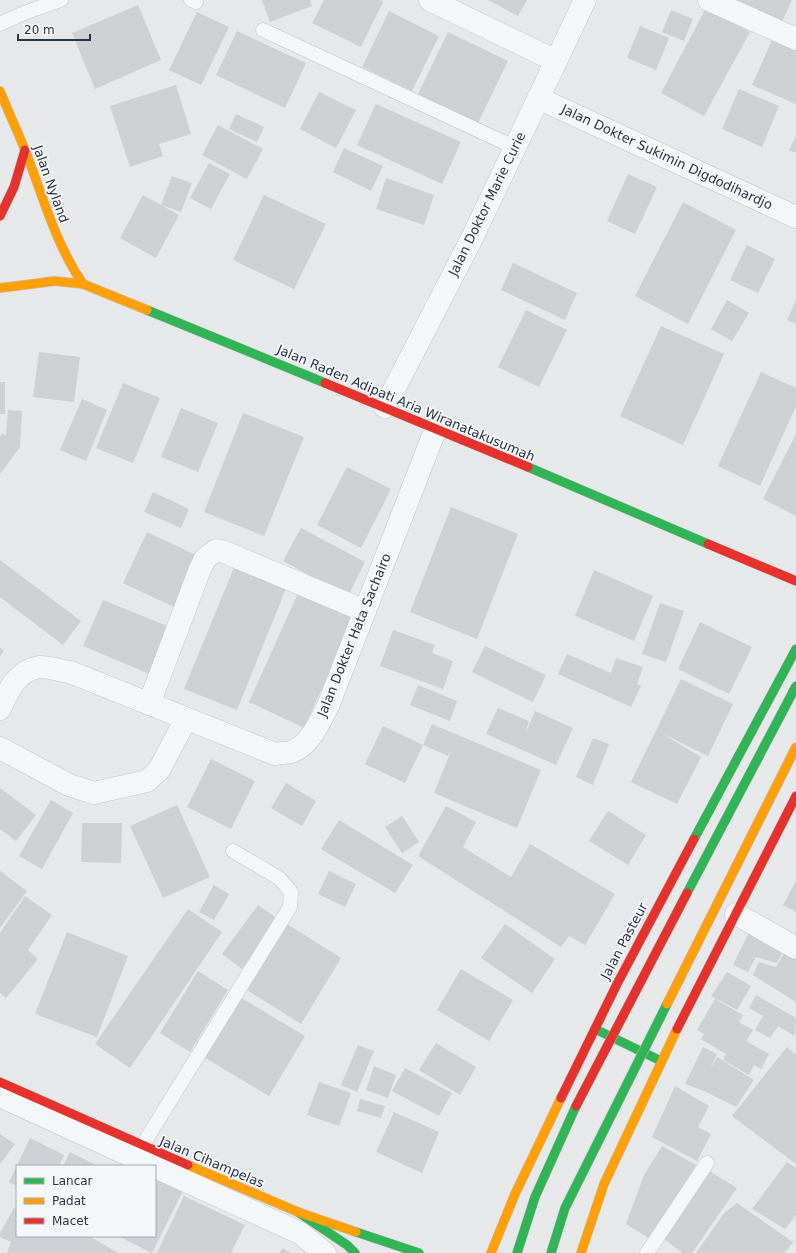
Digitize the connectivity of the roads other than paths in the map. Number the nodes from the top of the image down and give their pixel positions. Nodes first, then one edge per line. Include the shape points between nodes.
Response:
1 (61, 0) edge
2 (430, 0) edge
3 (585, 0) edge
4 (709, 0) edge
5 (0, 24) edge
6 (263, 30) dead end
7 (796, 39) edge
8 (556, 61) junction
9 (0, 91) edge
10 (538, 98) junction
11 (514, 147) junction
12 (25, 150) junction
13 (0, 216) edge
14 (796, 217) edge
15 (83, 284) junction
16 (0, 288) edge
17 (385, 407) junction
18 (436, 428) junction
19 (796, 581) edge
20 (365, 611) junction
21 (796, 649) edge
22 (796, 686) edge
23 (150, 704) junction
24 (0, 709) edge
25 (186, 719) junction
26 (796, 747) edge
27 (0, 748) edge
28 (796, 796) edge
29 (233, 851) dead end
30 (736, 914) junction
31 (796, 948) edge
32 (594, 1028) junction
33 (661, 1061) junction
34 (0, 1082) edge
35 (0, 1096) edge
36 (142, 1146) junction
37 (707, 1163) dead end
38 (152, 1165) edge
39 (156, 1167) edge
40 (298, 1212) junction
41 (325, 1253) edge
42 (354, 1253) edge
43 (419, 1253) edge
44 (491, 1253) edge
45 (517, 1253) edge
46 (551, 1253) edge
47 (581, 1253) edge
48 (647, 1253) edge

1 - 5 lane via 24,12
2 - 8 street
3 - 8 street, Jalan Doktor Marie Curie
4 - 7 street
6 - 11 lane
8 - 10 street, Jalan Doktor Marie Curie
9 - 12 main road, Jalan Nyland
10 - 11 street, Jalan Doktor Marie Curie
10 - 14 street, Jalan Dokter Sukimin Digdodihardjo
11 - 17 street, Jalan Doktor Marie Curie
12 - 13 main road via 14,187
12 - 15 main road, Jalan Nyland via 50,221 71,268
15 - 16 main road, Jalan Raden Adipati Aria Wiranatakusumah via 55,281
15 - 17 main road, Jalan Raden Adipati Aria Wiranatakusumah
17 - 18 main road, Jalan Raden Adipati Aria Wiranatakusumah
18 - 19 main road, Jalan Raden Adipati Aria Wiranatakusumah
18 - 20 street, Jalan Dokter Hata Sachairo
20 - 23 street via 216,550 205,559 200,569
20 - 25 street, Jalan Dokter Hata Sachairo via 321,719 306,742 292,752 275,754
21 - 32 main road, Jalan Pasteur
22 - 45 main road, bridge via 580,1097 535,1197
23 - 24 street, Jalan Dokter Hata Sachairo via 70,672 39,667 21,675 9,688
23 - 25 street, Jalan Dokter Hata Sachairo
25 - 27 street via 159,770 147,781 94,793 69,785
26 - 46 main road, bridge via 565,1208
28 - 30 main road
29 - 36 lane via 279,878 291,892 290,907
30 - 31 street
30 - 33 main road
32 - 33 main road
32 - 44 main road, Jalan Pasteur via 529,1164
33 - 47 main road via 604,1184
34 - 36 main road, Jalan Cihampelas
35 - 38 street
36 - 40 main road, Jalan Cihampelas
37 - 48 lane
39 - 41 street via 300,1232
40 - 42 main road via 347,1245
40 - 43 main road, Jalan Cihampelas

